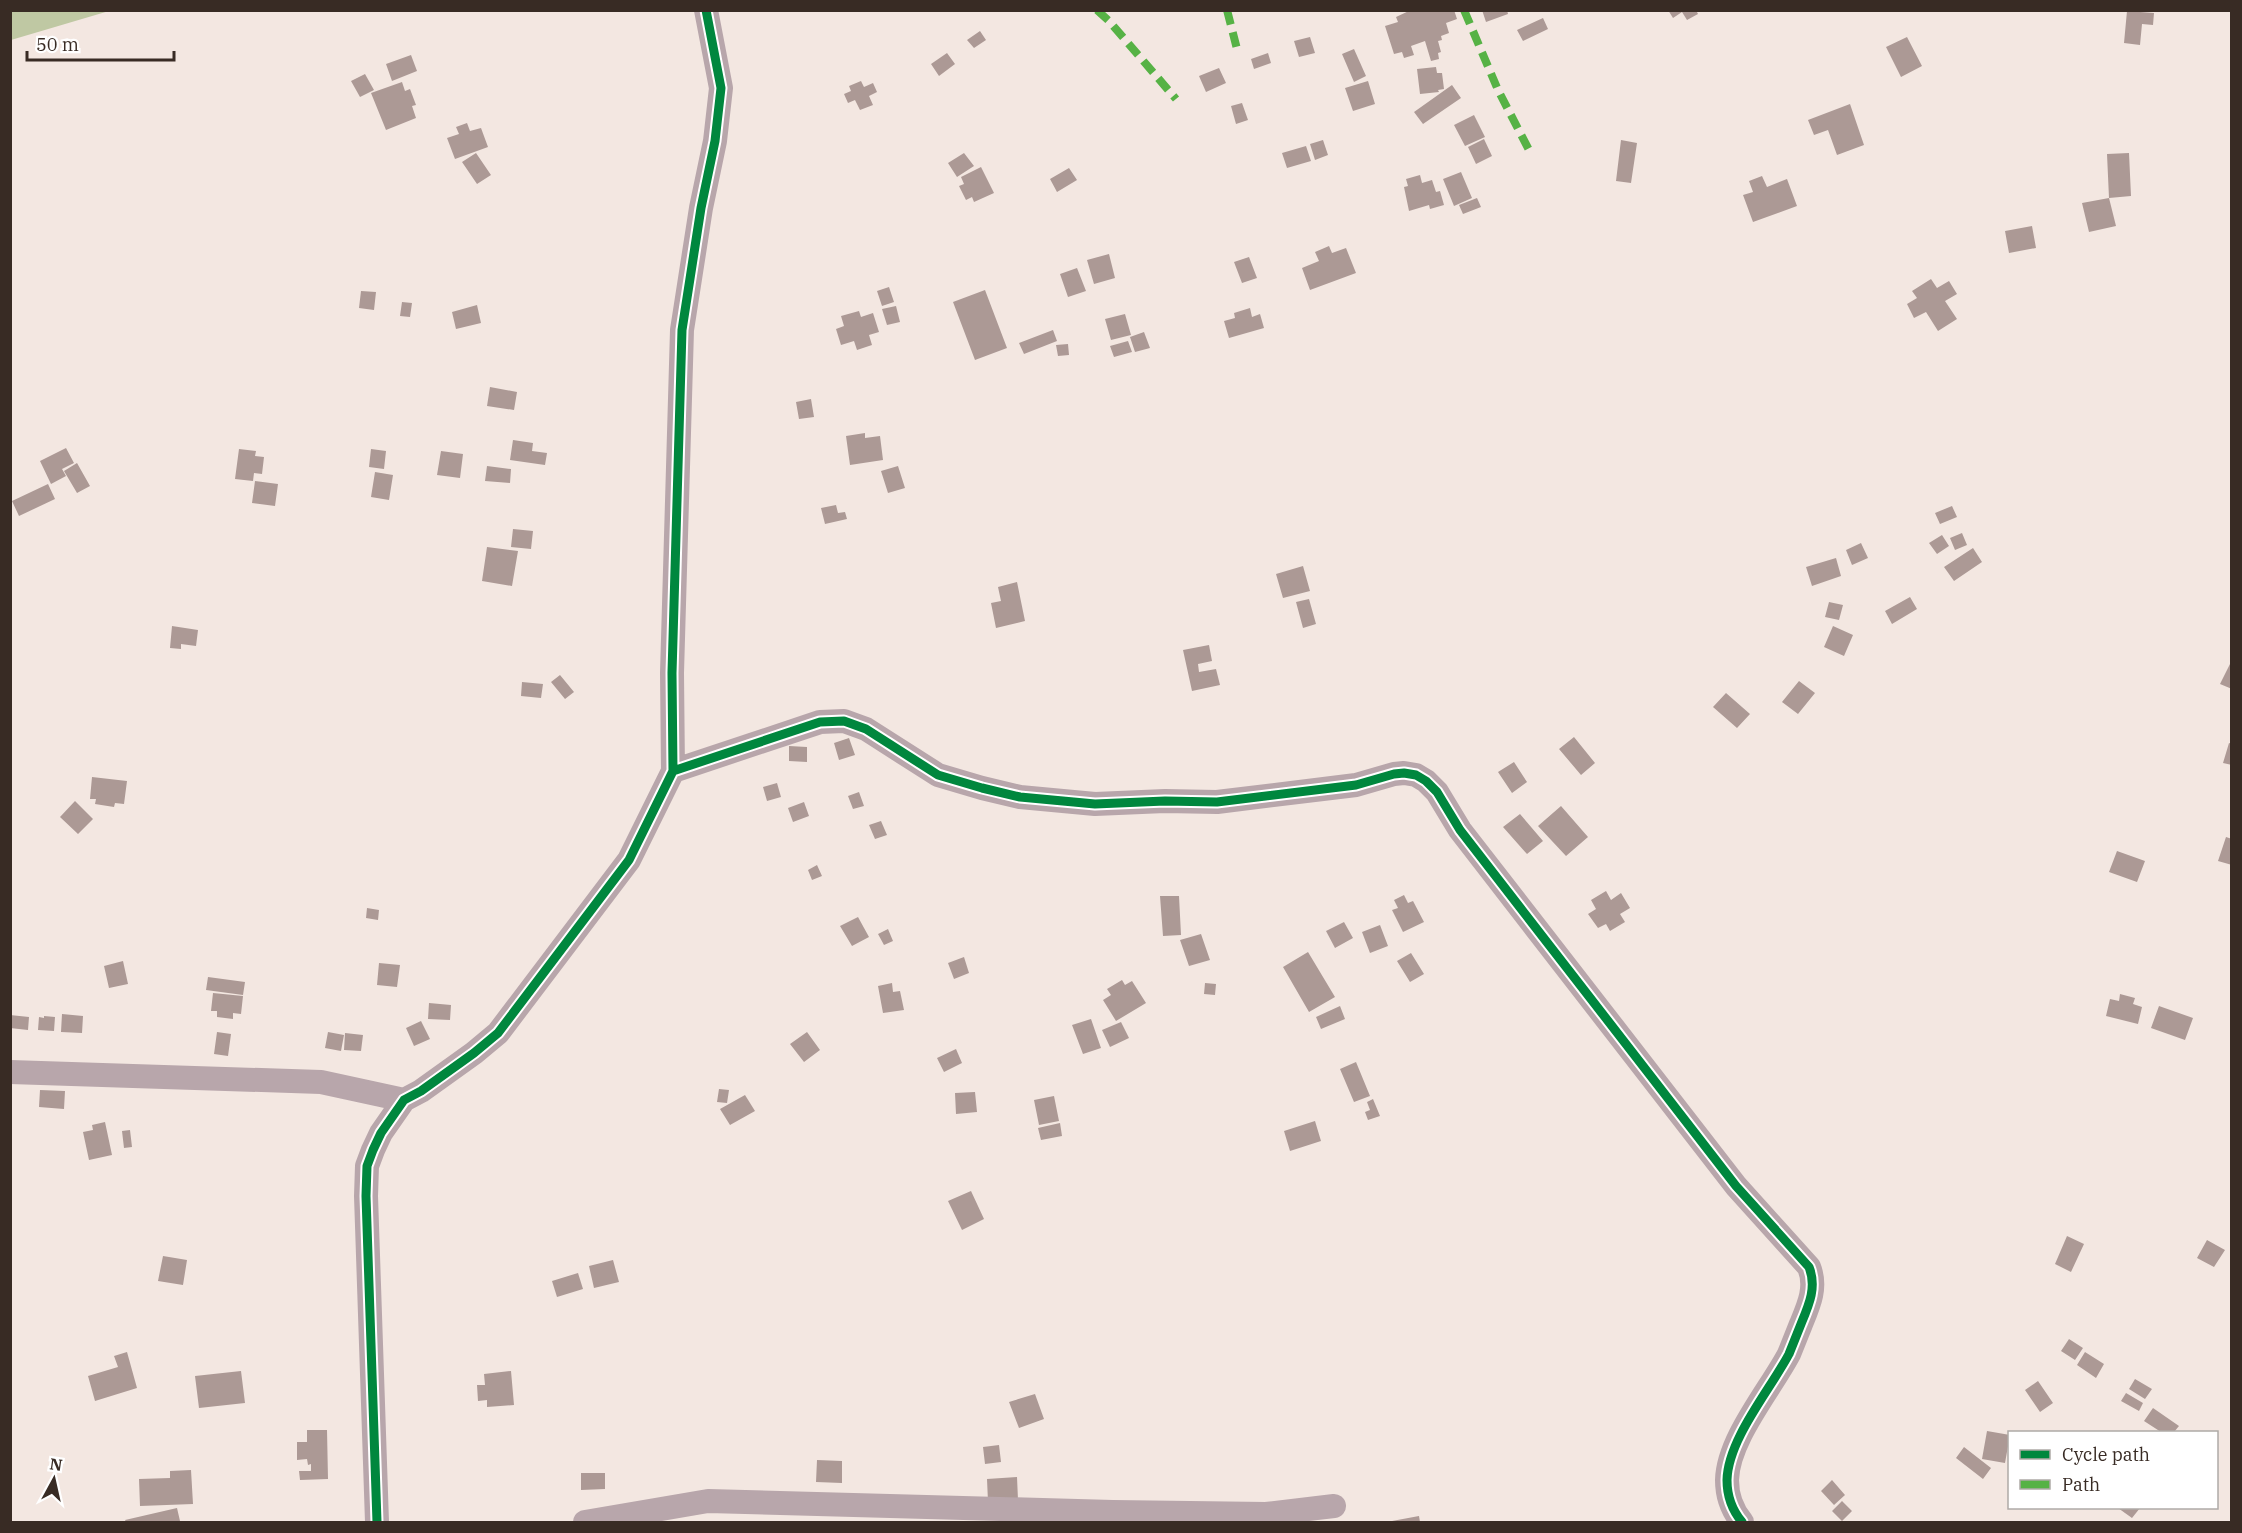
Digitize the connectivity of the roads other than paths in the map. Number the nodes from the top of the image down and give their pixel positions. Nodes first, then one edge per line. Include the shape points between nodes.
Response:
1 (706, 10) edge
2 (673, 771) junction
3 (10, 1072) edge
4 (404, 1100) junction
5 (1334, 1506) dead end
6 (376, 1522) edge
7 (585, 1522) edge
8 (1742, 1522) edge

1 - 2 street via 721,88 682,330
2 - 4 street via 629,860 498,1033
2 - 8 street via 820,722 844,722 866,729 938,775 1020,797 1095,804 1217,802 1356,785 1394,774 1416,775 1426,781 1736,1185 1809,1267 1813,1279 1810,1302 1788,1354 1751,1416 1730,1464 1728,1494 1733,1511
3 - 4 street via 321,1082
4 - 6 street via 381,1133 367,1166
5 - 7 street via 1243,1514 708,1501

